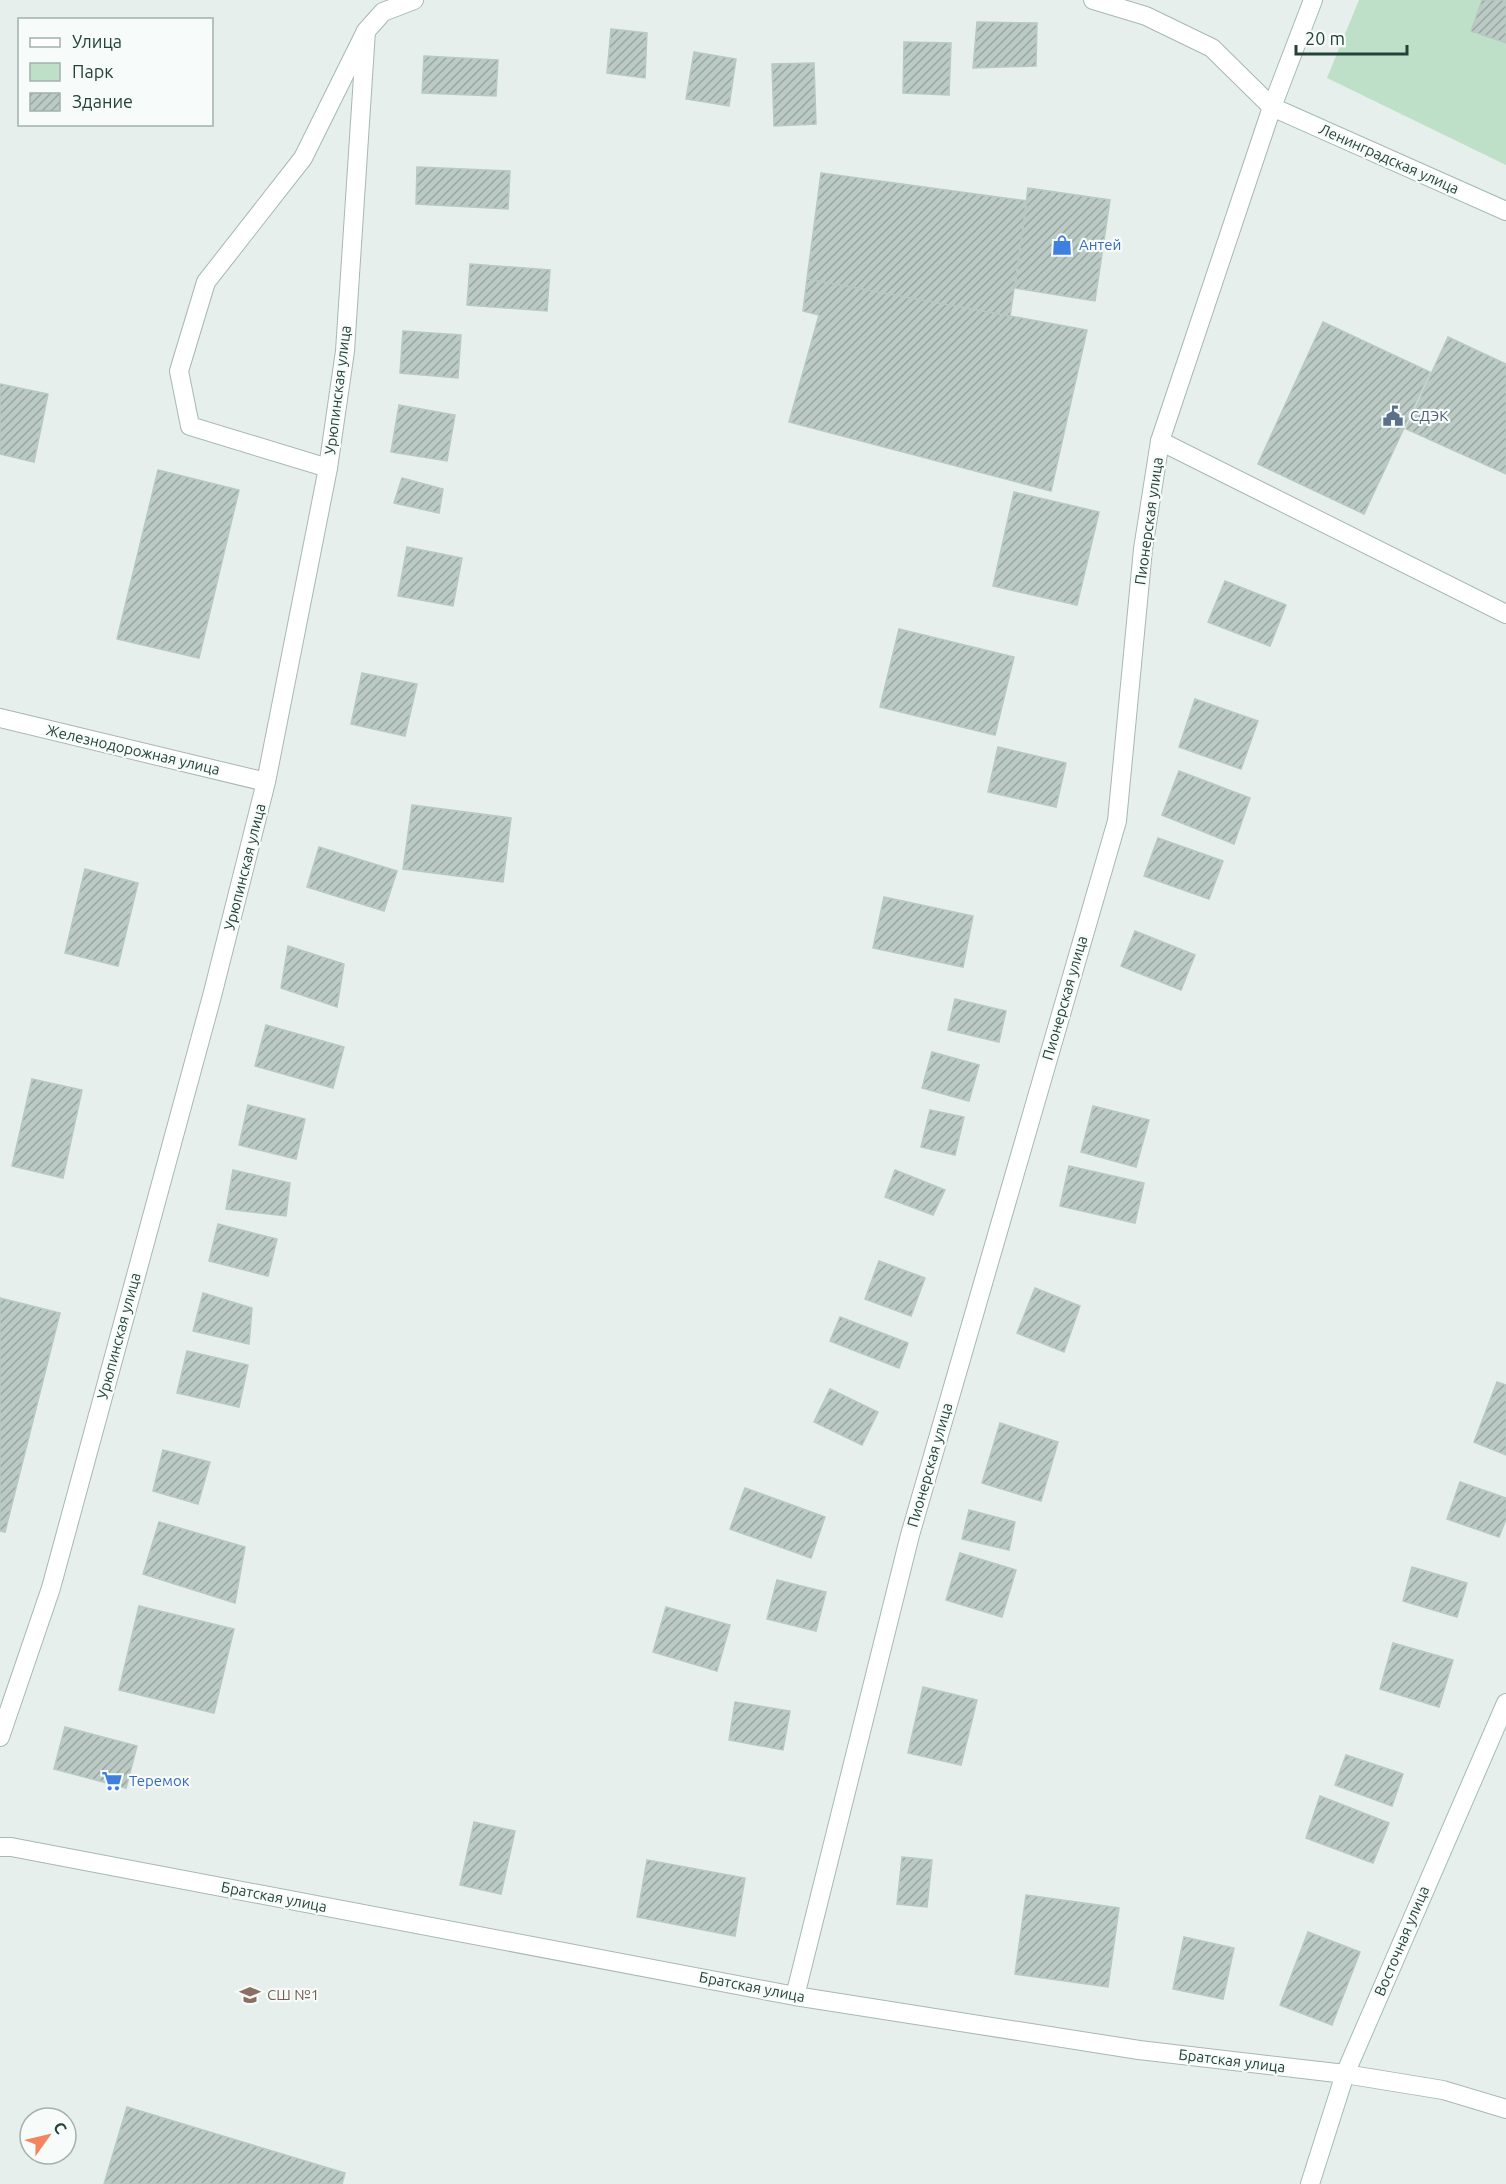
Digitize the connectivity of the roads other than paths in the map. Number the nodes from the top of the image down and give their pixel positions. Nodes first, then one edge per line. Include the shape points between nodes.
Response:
1 (414, 0) edge
2 (1093, 0) edge
3 (1313, 0) edge
4 (366, 31) junction
5 (1272, 107) junction
6 (1506, 211) edge
7 (1160, 441) junction
8 (328, 468) junction
9 (1506, 614) edge
10 (0, 718) edge
11 (266, 782) junction
12 (1506, 1703) edge
13 (0, 1737) edge
14 (0, 1847) edge
15 (795, 1996) junction
16 (1345, 2074) junction
17 (1506, 2109) edge
18 (1311, 2184) edge

1 - 4 street via 382,12
2 - 5 street via 1146,16 1212,48
3 - 5 street, Пионерская улица
4 - 8 street, Урюпинская улица via 345,351
4 - 8 street via 303,158 206,282 179,371 190,426
5 - 6 street, Ленинградская улица
5 - 7 street, Пионерская улица
7 - 9 street
7 - 15 street, Пионерская улица via 1143,549 1117,821 910,1535
8 - 11 street, Урюпинская улица
10 - 11 street, Железнодорожная улица
11 - 13 street, Урюпинская улица via 51,1588
12 - 16 street, Восточная улица
14 - 15 street, Братская улица
15 - 16 street, Братская улица via 1139,2050
16 - 17 street, Братская улица via 1443,2090
16 - 18 street, Восточная улица

